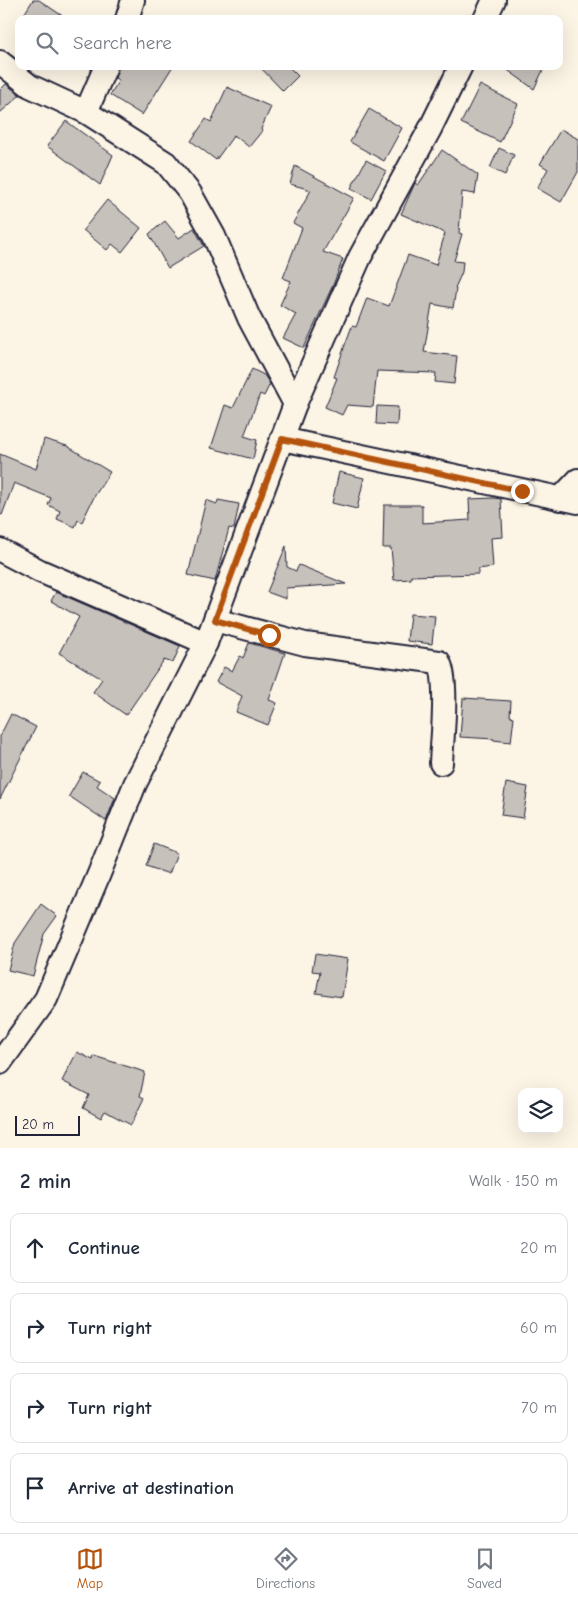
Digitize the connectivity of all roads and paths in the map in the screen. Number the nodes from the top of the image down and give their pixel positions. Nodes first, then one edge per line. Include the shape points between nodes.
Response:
1 (133, 0) edge
2 (494, 0) edge
3 (128, 15) edge
4 (487, 15) edge
5 (0, 62) edge
6 (104, 70) edge
7 (459, 70) edge
8 (86, 112) junction
9 (294, 404) junction
10 (282, 439) junction
11 (578, 480) edge
12 (569, 501) edge
13 (0, 550) edge
14 (215, 620) junction
15 (206, 643) junction
16 (441, 763) dead end
17 (0, 1062) edge

1 - 3 street
2 - 4 street
5 - 8 street via 30,86
6 - 8 street
7 - 9 street via 360,257
8 - 9 street via 166,163 190,193 214,236 249,318
9 - 10 street
10 - 12 street
10 - 14 street
11 - 12 street
13 - 15 street via 40,571
14 - 15 street
14 - 16 street via 305,644 439,662 444,689
15 - 17 street via 135,784 46,999

